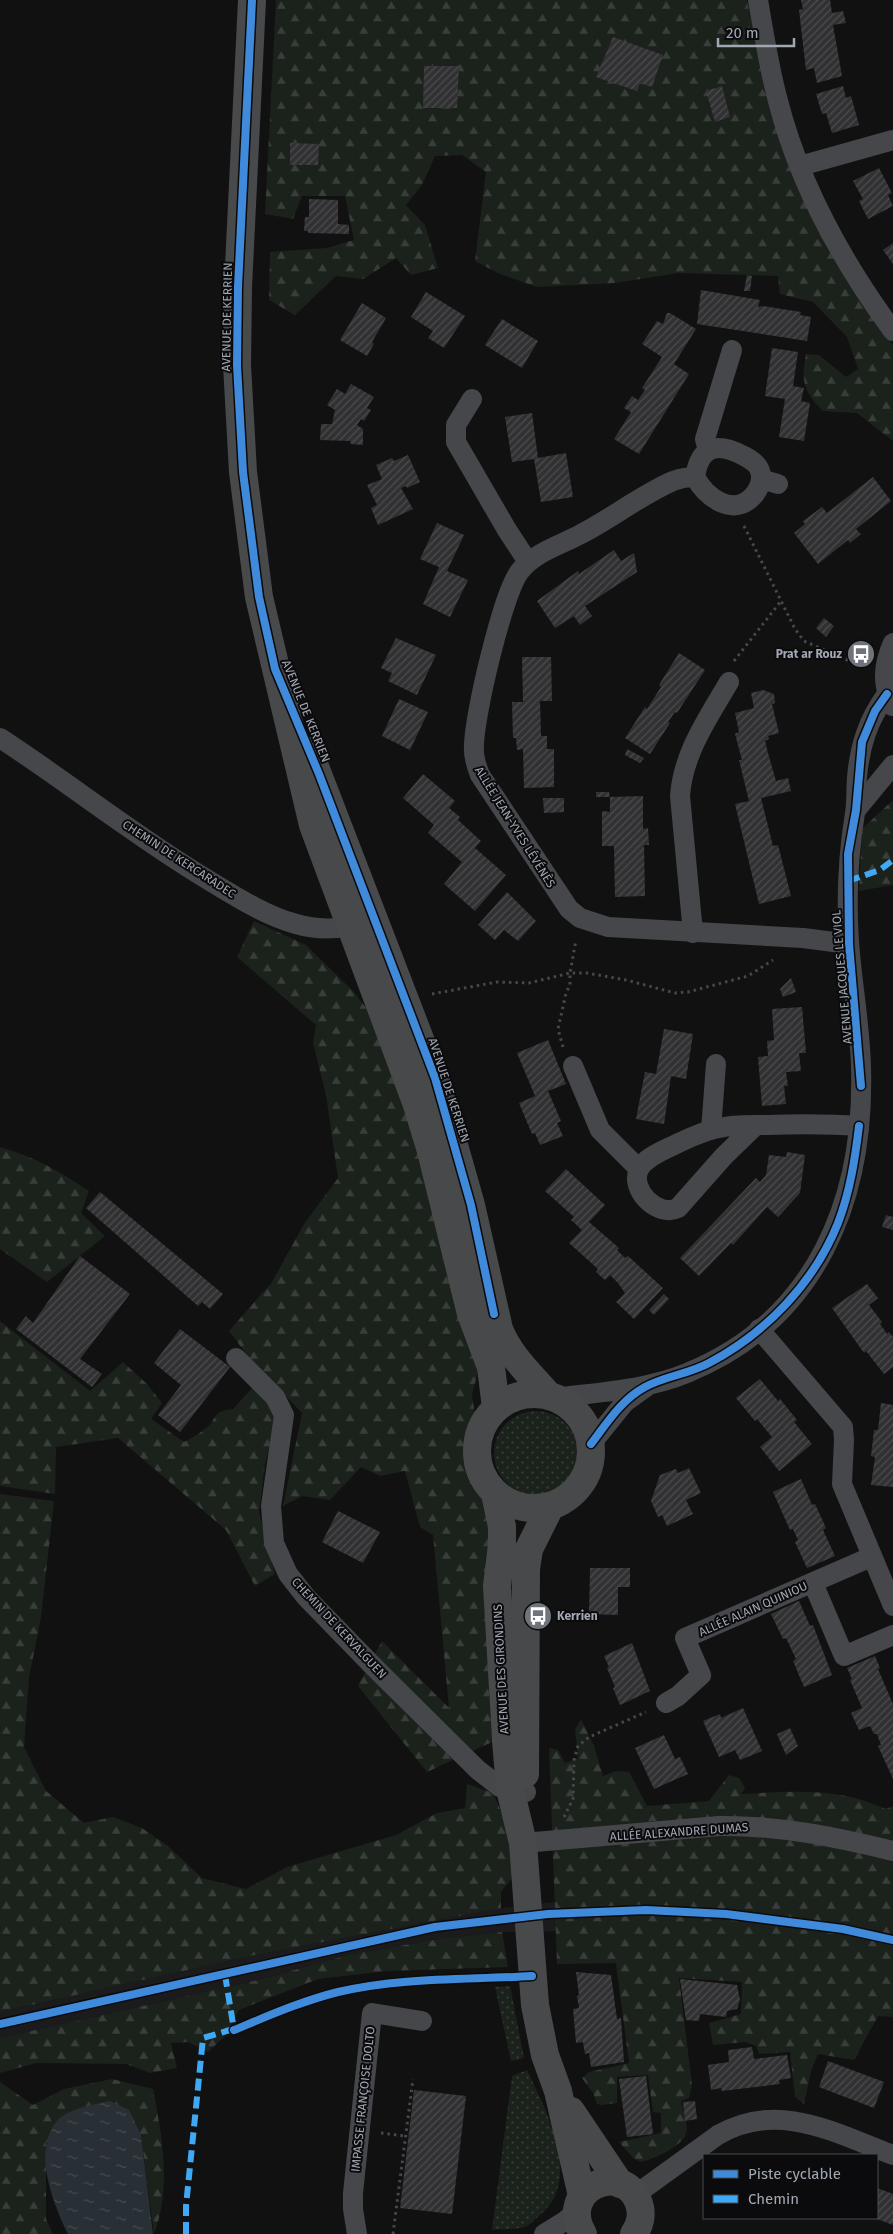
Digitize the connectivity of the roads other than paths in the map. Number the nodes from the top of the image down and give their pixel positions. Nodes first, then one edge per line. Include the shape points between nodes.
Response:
1 (252, 0) edge
2 (758, 0) edge
3 (893, 140) edge
4 (800, 166) junction
5 (893, 330) edge
6 (732, 350) dead end
7 (472, 399) dead end
8 (708, 450) junction
9 (695, 477) junction
10 (528, 562) junction
11 (893, 643) edge
12 (729, 682) road end
13 (890, 701) edge
14 (0, 738) edge
15 (893, 765) edge
16 (856, 810) junction
17 (363, 923) junction
18 (693, 933) junction
19 (849, 944) junction
20 (716, 1064) dead end
21 (573, 1066) road end
22 (756, 1125) junction
23 (860, 1126) junction
24 (711, 1130) junction
25 (639, 1170) junction
26 (759, 1329) junction
27 (236, 1358) dead end
28 (647, 1386) junction
29 (552, 1396) junction
30 (496, 1408) junction
31 (591, 1444) junction
32 (495, 1494) junction
33 (550, 1507) junction
34 (871, 1557) junction
35 (813, 1583) junction
36 (893, 1606) edge
37 (893, 1635) edge
38 (666, 1703) road end
39 (518, 1790) junction
40 (530, 1846) junction
41 (893, 1851) edge
42 (422, 2021) dead end
43 (558, 2091) junction
44 (893, 2155) edge
45 (627, 2189) junction
46 (581, 2213) edge
47 (644, 2232) edge
48 (357, 2234) edge
49 (544, 2234) edge

1 - 17 main road, AVENUE DE KERRIEN via 238,287 237,365 242,472 259,597 275,669
2 - 4 street via 778,100
3 - 4 street
4 - 5 street via 848,264
6 - 8 street via 707,432
7 - 10 street via 456,425 456,442
8 - 9 street via 697,465
8 - 9 street via 719,446 729,448 752,460 770,481 745,502 734,505 721,504 709,496
9 - 10 street, ALLÉE JEAN-YVES LÉVÉNÈS via 673,481
10 - 18 street, ALLÉE JEAN-YVES LÉVÉNÈS via 516,575 502,616 475,726 475,762 480,775 546,878 568,909 580,918 608,926
11 - 13 street via 885,669
12 - 18 street via 687,756 681,779
13 - 16 street, AVENUE JACQUES LE VIOL via 875,711 862,742
14 - 17 street, CHEMIN DE KERCARADEC via 180,862 248,902 296,924 325,930
15 - 16 street, AVENUE JACQUES LE VIOL
16 - 19 street, AVENUE JACQUES LE VIOL via 848,854
17 - 29 main road, AVENUE DE KERRIEN via 406,999 435,1078 504,1343
17 - 30 main road, AVENUE DE KERRIEN via 431,1151 471,1314 491,1367
18 - 19 street, ALLÉE JEAN-YVES LÉVÉNÈS
19 - 23 street, AVENUE JACQUES LE VIOL via 861,1066
20 - 24 street
21 - 25 street via 600,1130
22 - 23 street via 821,1123
22 - 24 street
22 - 25 street via 684,1203 673,1210 656,1208 641,1193
23 - 26 street, AVENUE JACQUES LE VIOL via 850,1183 832,1236 800,1287
24 - 25 street via 656,1154
26 - 28 street, AVENUE JACQUES LE VIOL via 709,1363
26 - 34 street via 842,1427 842,1484
27 - 39 street, CHEMIN DE KERVALGUEN via 274,1396 284,1415 271,1506 274,1543 288,1574 374,1667 478,1770 493,1783
28 - 29 street, AVENUE JACQUES LE VIOL
28 - 31 street, AVENUE JACQUES LE VIOL via 625,1402
29 - 30 main road via 528,1394 511,1398
29 - 31 main road via 579,1416
30 - 32 main road via 483,1423 477,1441 476,1460 483,1479
31 - 33 main road via 586,1476 565,1500
32 - 33 main road via 521,1508
32 - 39 main road, AVENUE DES GIRONDINS via 502,1527 498,1612
33 - 39 main road, AVENUE DES GIRONDINS via 530,1549 526,1569
34 - 35 street, ALLÉE ALAIN QUINIOU
34 - 36 street
35 - 37 street, ALLÉE ALAIN QUINIOU via 844,1656
35 - 38 street, ALLÉE ALAIN QUINIOU via 685,1638 701,1675
39 - 40 main road, AVENUE DES GIRONDINS
40 - 41 street, ALLÉE ALEXANDRE DUMAS via 719,1826 751,1826 792,1830
40 - 43 main road, AVENUE DES GIRONDINS via 531,1961 539,2030
42 - 48 street, IMPASSE FRANÇOISE DOLTO via 372,2013 353,2193
43 - 45 main road, AVENUE DES GIRONDINS via 593,2147
43 - 46 main road, AVENUE DES GIRONDINS
44 - 45 street via 813,2126 775,2118 730,2128 679,2163
45 - 46 main road via 612,2182 595,2185
45 - 47 main road via 641,2210
46 - 49 street

